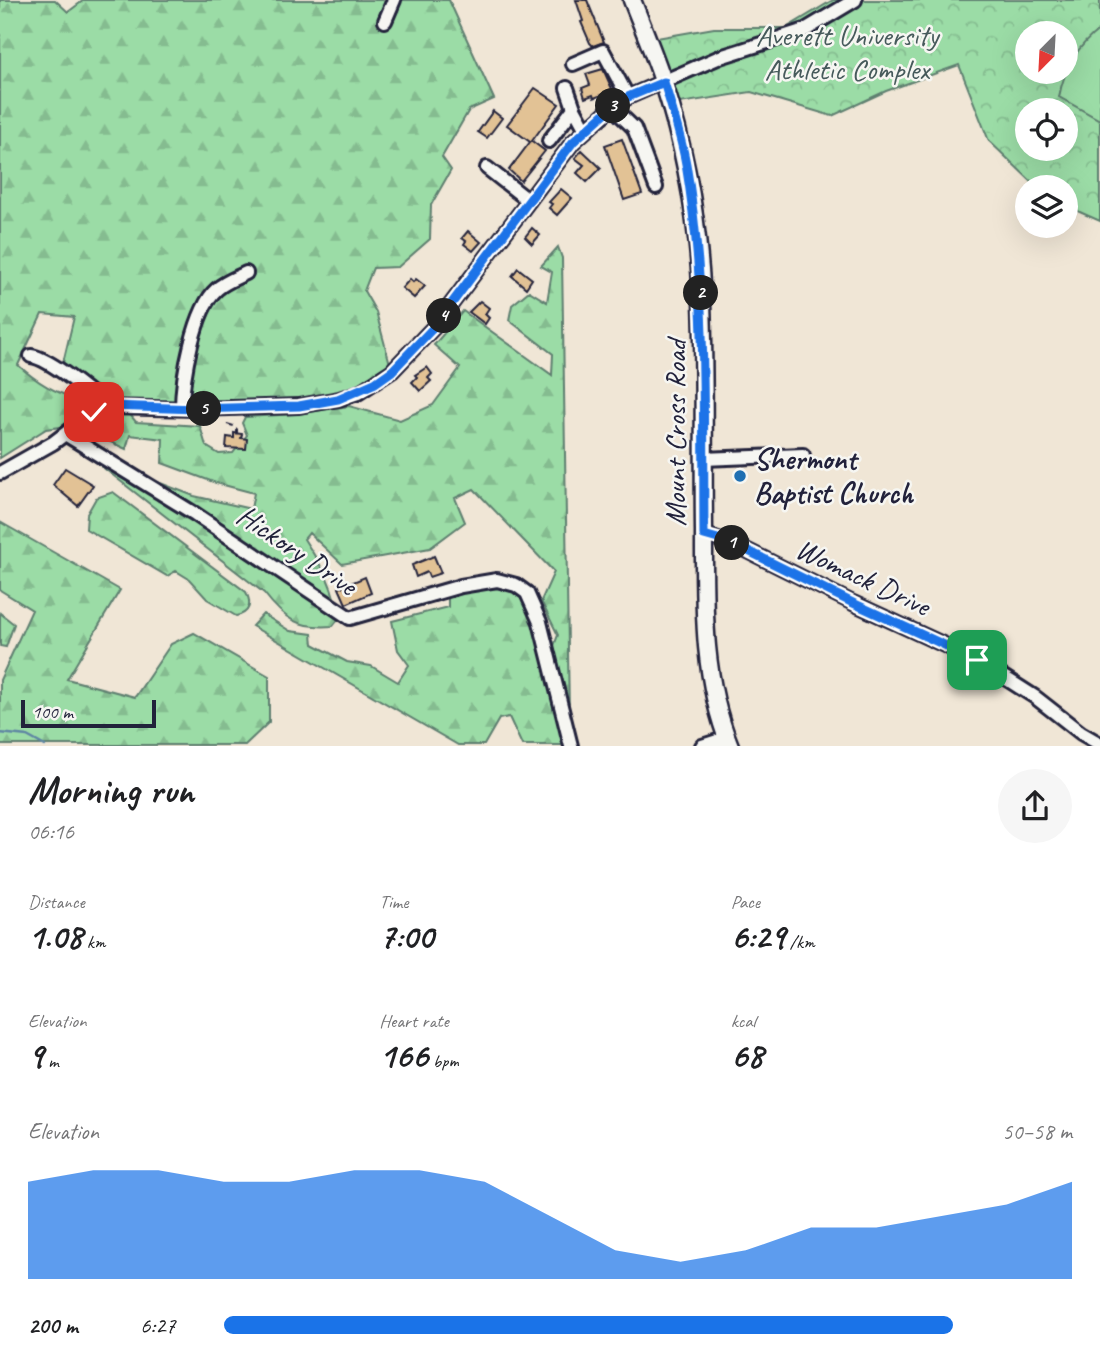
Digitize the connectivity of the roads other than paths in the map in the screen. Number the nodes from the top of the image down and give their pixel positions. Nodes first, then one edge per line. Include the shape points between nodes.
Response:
1 (394, 0) edge
2 (632, 0) edge
3 (855, 0) edge
4 (385, 21) dead end
5 (573, 64) dead end
6 (664, 82) junction
7 (568, 88) dead end
8 (628, 97) junction
9 (612, 107) junction
10 (574, 108) junction
11 (586, 130) junction
12 (549, 141) dead end
13 (487, 168) dead end
14 (656, 187) dead end
15 (529, 201) junction
16 (246, 273) dead end
17 (31, 356) dead end
18 (107, 407) junction
19 (183, 408) junction
20 (65, 434) junction
21 (803, 455) dead end
22 (704, 459) junction
23 (0, 473) edge
24 (704, 535) junction
25 (729, 742) edge
26 (1100, 744) edge
27 (571, 746) edge
28 (702, 746) edge

1 - 4 street
2 - 6 main road, Mount Cross Road
3 - 6 street via 805,30 720,57
5 - 8 street via 603,51
6 - 8 street
6 - 22 main road, Mount Cross Road via 686,163 699,262
7 - 10 street
8 - 9 street
9 - 11 street
9 - 14 street via 634,128
10 - 11 street
10 - 12 street
11 - 15 street
13 - 15 street
15 - 19 street via 434,327 375,383 319,404
16 - 19 street via 216,290 206,305 184,379
17 - 18 street
18 - 19 street
18 - 20 street
20 - 23 street
20 - 27 street, Hickory Drive via 350,618 461,586 497,580 516,585 527,593 540,622
21 - 22 street
22 - 24 main road, Mount Cross Road
24 - 25 main road, Mount Cross Road via 706,643 714,697
24 - 26 street, Womack Drive via 732,543 977,660
25 - 28 street

